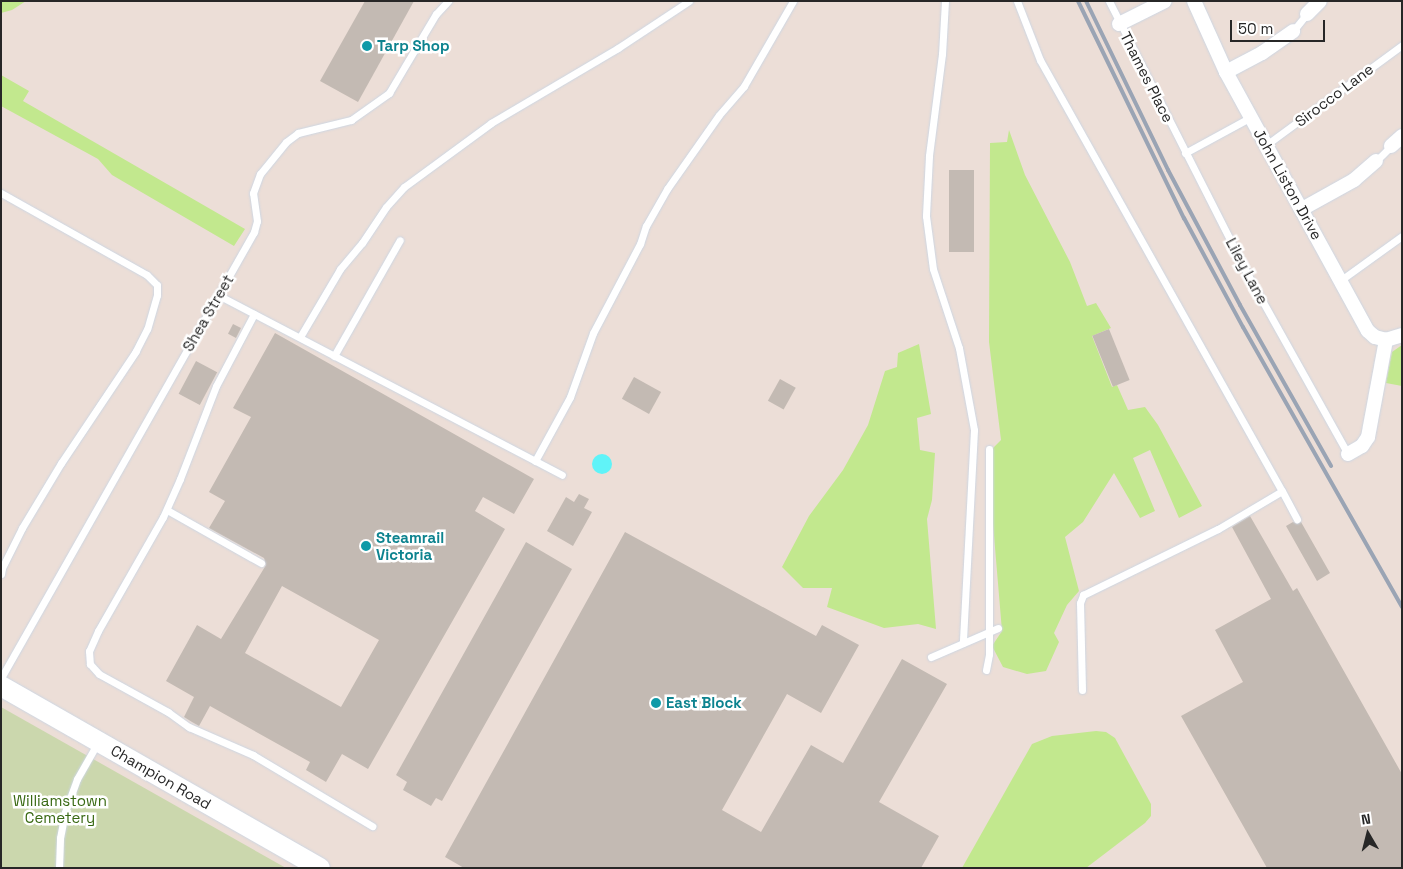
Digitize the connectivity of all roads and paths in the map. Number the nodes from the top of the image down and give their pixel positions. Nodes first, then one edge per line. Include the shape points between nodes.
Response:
1 (448, 1) edge
2 (689, 1) edge
3 (793, 1) edge
4 (945, 1) edge
5 (1017, 1) edge
6 (1109, 1) edge
7 (1165, 1) edge
8 (1320, 1) edge
9 (1196, 2) edge
10 (1307, 14) joint
11 (1119, 24) junction
12 (1293, 31) joint
13 (1402, 45) edge
14 (1226, 72) junction
15 (1251, 117) junction
16 (1396, 141) edge
17 (1266, 145) junction
18 (1185, 153) junction
19 (1376, 161) joint
20 (1, 193) edge
21 (1302, 209) junction
22 (1402, 236) edge
23 (400, 240) dead end
24 (1341, 280) junction
25 (218, 295) junction
26 (254, 314) junction
27 (1402, 335) edge
28 (300, 338) junction
29 (1386, 340) junction
30 (334, 356) junction
31 (989, 450) dead end
32 (1348, 454) joint
33 (536, 461) junction
34 (562, 475) dead end
35 (1282, 491) junction
36 (166, 510) junction
37 (1297, 519) dead end
38 (261, 563) dead end
39 (1, 574) edge
40 (998, 628) dead end
41 (988, 632) junction
42 (963, 643) junction
43 (930, 657) dead end
44 (986, 670) dead end
45 (1, 678) edge
46 (1, 686) edge
47 (1082, 690) dead end
48 (98, 742) junction
49 (372, 826) dead end
50 (59, 868) edge
51 (320, 868) edge

1 - 25 lane, Shea Street via 436,14 390,93 351,120 298,133 286,142 260,174 254,193 256,226
2 - 28 lane via 618,48 491,123 404,187 340,269
3 - 33 lane via 744,86 719,116 663,197 593,333 570,397
4 - 42 lane via 926,216 933,269 962,362 974,430
5 - 35 lane via 1040,60
6 - 11 lane, Thames Place
7 - 11 street
8 - 10 street
9 - 14 street, John Liston Drive
10 - 12 lane
11 - 18 lane, Thames Place
12 - 14 street via 1262,53
13 - 17 lane, Sirocco Lane
14 - 15 street, John Liston Drive
15 - 17 street, John Liston Drive
15 - 18 lane
16 - 19 lane
17 - 21 street, John Liston Drive
18 - 32 lane, Liley Lane via 1249,277
19 - 21 street via 1354,180
20 - 39 lane via 147,275 157,286 157,296 136,351 51,479 22,528
21 - 24 street, John Liston Drive
22 - 24 lane
23 - 30 lane
24 - 29 street, John Liston Drive via 1368,331
25 - 26 lane
25 - 45 lane, Shea Street
26 - 28 lane
26 - 36 lane via 216,386
27 - 29 street
28 - 30 lane
29 - 32 street via 1368,438
30 - 33 lane
31 - 41 lane
33 - 34 lane
35 - 37 lane
35 - 47 lane via 1218,529 1083,595 1080,603
36 - 38 lane
36 - 49 lane via 98,631 89,651 93,670 198,733 253,755
40 - 41 lane
41 - 42 lane
41 - 44 lane
42 - 43 lane
46 - 48 street, Champion Road
48 - 50 lane via 76,779 65,812
48 - 51 street, Champion Road

